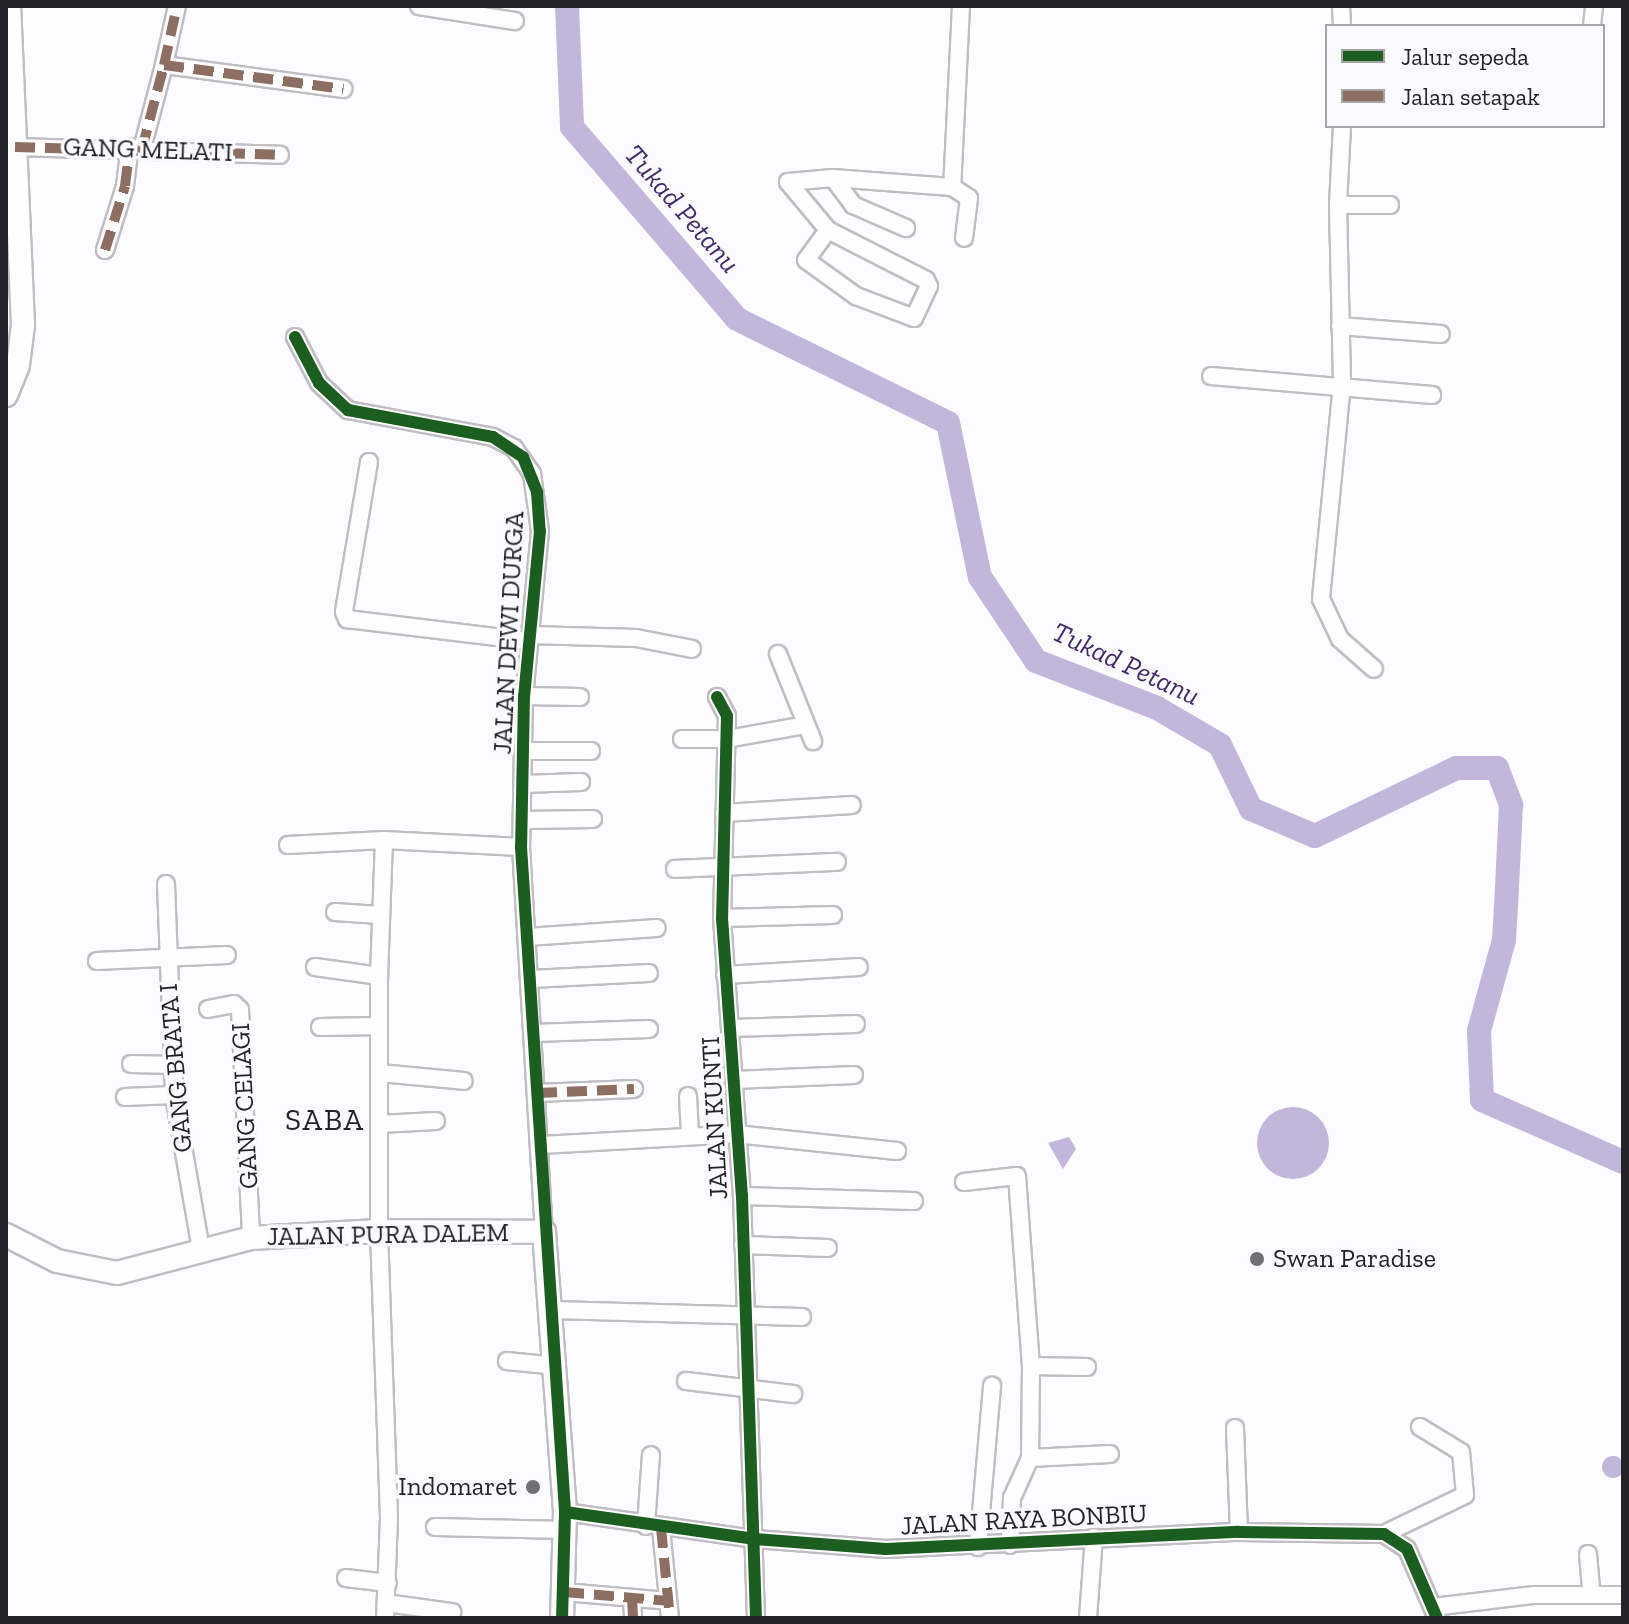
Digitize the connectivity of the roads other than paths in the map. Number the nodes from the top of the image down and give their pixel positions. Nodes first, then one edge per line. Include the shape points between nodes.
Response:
1 (9, 6) edge
2 (177, 6) edge
3 (419, 6) edge
4 (961, 6) edge
5 (515, 21) dead end
6 (8, 60) edge
7 (164, 65) junction
8 (343, 89) dead end
9 (1342, 128) edge
10 (15, 147) junction
11 (136, 148) junction
12 (280, 155) dead end
13 (12, 178) edge
14 (833, 178) junction
15 (952, 187) junction
16 (1338, 205) junction
17 (1390, 205) dead end
18 (906, 228) dead end
19 (828, 230) junction
20 (964, 238) dead end
21 (105, 250) dead end
22 (1340, 326) junction
23 (1441, 334) dead end
24 (295, 337) dead end
25 (1211, 376) dead end
26 (1342, 384) junction
27 (6, 395) edge
28 (1432, 395) dead end
29 (369, 462) dead end
30 (530, 638) junction
31 (692, 649) dead end
32 (778, 654) dead end
33 (1374, 669) dead end
34 (524, 696) junction
35 (580, 697) dead end
36 (717, 697) dead end
37 (805, 725) junction
38 (682, 739) dead end
39 (727, 739) junction
40 (813, 741) dead end
41 (523, 751) junction
42 (591, 751) dead end
43 (581, 782) dead end
44 (523, 784) junction
45 (852, 805) dead end
46 (724, 813) junction
47 (593, 819) dead end
48 (523, 820) junction
49 (384, 840) junction
50 (288, 845) dead end
51 (521, 847) junction
52 (837, 862) dead end
53 (675, 869) dead end
54 (721, 870) junction
55 (166, 884) dead end
56 (335, 912) dead end
57 (380, 915) junction
58 (833, 915) dead end
59 (722, 918) junction
60 (657, 928) dead end
61 (527, 937) junction
62 (227, 955) dead end
63 (166, 960) junction
64 (97, 961) dead end
65 (315, 967) dead end
66 (859, 967) dead end
67 (649, 973) dead end
68 (725, 975) junction
69 (379, 976) junction
70 (531, 979) junction
71 (208, 1009) dead end
72 (856, 1024) dead end
73 (379, 1026) junction
74 (320, 1027) dead end
75 (732, 1028) junction
76 (649, 1029) dead end
77 (534, 1033) junction
78 (131, 1064) dead end
79 (175, 1065) junction
80 (380, 1073) junction
81 (854, 1075) dead end
82 (734, 1080) junction
83 (464, 1081) dead end
84 (634, 1089) dead end
85 (537, 1093) junction
86 (174, 1095) junction
87 (688, 1096) dead end
88 (125, 1097) dead end
89 (436, 1121) dead end
90 (379, 1124) junction
91 (736, 1134) junction
92 (690, 1136) junction
93 (541, 1145) junction
94 (897, 1151) dead end
95 (964, 1182) dead end
96 (742, 1196) junction
97 (914, 1201) dead end
98 (379, 1231) junction
99 (544, 1232) junction
100 (251, 1238) junction
101 (8, 1243) edge
102 (743, 1245) junction
103 (828, 1248) dead end
104 (201, 1250) junction
105 (553, 1310) junction
106 (747, 1316) junction
107 (802, 1317) dead end
108 (507, 1361) dead end
109 (557, 1366) junction
110 (1031, 1366) junction
111 (1087, 1367) dead end
112 (686, 1381) dead end
113 (992, 1386) dead end
114 (748, 1388) junction
115 (793, 1394) dead end
116 (1420, 1427) dead end
117 (1235, 1428) dead end
118 (1110, 1454) dead end
119 (651, 1455) dead end
120 (1030, 1458) junction
121 (565, 1521) junction
122 (435, 1527) dead end
123 (654, 1527) junction
124 (1239, 1532) junction
125 (1384, 1534) junction
126 (1094, 1537) junction
127 (755, 1539) junction
128 (1010, 1545) junction
129 (978, 1547) junction
130 (1588, 1554) dead end
131 (346, 1578) dead end
132 (388, 1583) junction
133 (1591, 1591) junction
134 (564, 1592) junction
135 (1623, 1595) edge
136 (632, 1598) junction
137 (669, 1610) edge
138 (386, 1611) edge
139 (452, 1612) dead end
140 (1435, 1613) edge
141 (562, 1618) edge
142 (633, 1618) edge
143 (756, 1618) edge
144 (1088, 1618) edge

1 - 6 street
2 - 7 street
3 - 5 street
4 - 15 street
6 - 10 street
7 - 8 street
7 - 11 street
9 - 16 street
10 - 11 street, GANG MELATI
10 - 13 street
11 - 12 street, GANG MELATI
11 - 21 street
13 - 27 street via 23,346
14 - 15 street
14 - 18 street via 853,205
14 - 19 street via 790,179 787,185
15 - 20 street via 969,198
16 - 17 street
16 - 22 street
19 - 19 street via 806,260 856,296 909,318 917,316 929,286 926,280
22 - 23 street
22 - 26 street
24 - 30 street, JALAN DEWI DURGA via 319,383 348,410 493,437 523,457 539,508
25 - 26 street
26 - 28 street
26 - 33 street via 1321,599 1340,639
29 - 30 street via 347,619
30 - 31 street via 636,638
30 - 34 street, JALAN DEWI DURGA
32 - 37 street
34 - 35 street
34 - 41 street, JALAN DEWI DURGA
36 - 39 street, JALAN KUNTI via 727,716
37 - 39 street
37 - 40 street
38 - 39 street
39 - 46 street, JALAN KUNTI
41 - 42 street
41 - 44 street, JALAN DEWI DURGA
43 - 44 street
44 - 48 street, JALAN DEWI DURGA
45 - 46 street
46 - 54 street, JALAN KUNTI
47 - 48 street
48 - 51 street, JALAN DEWI DURGA
49 - 50 street
49 - 51 street
49 - 57 street
51 - 61 street, JALAN DEWI DURGA
52 - 54 street
53 - 54 street
54 - 59 street, JALAN KUNTI
55 - 63 street, GANG BRATA I
56 - 57 street
57 - 69 street
58 - 59 street
59 - 68 street, JALAN KUNTI
60 - 61 street
61 - 70 street, JALAN DEWI DURGA
62 - 63 street
63 - 64 street
63 - 79 street, GANG BRATA I
65 - 69 street
66 - 68 street
67 - 70 street
68 - 75 street, JALAN KUNTI
69 - 73 street
70 - 77 street, JALAN DEWI DURGA
71 - 100 street, GANG CELAGI via 234,1004 240,1010
72 - 75 street
73 - 74 street
73 - 80 street
75 - 82 street, JALAN KUNTI
76 - 77 street
77 - 85 street, JALAN DEWI DURGA
78 - 79 street
79 - 86 street, GANG BRATA I
80 - 83 street
80 - 90 street
81 - 82 street
82 - 91 street, JALAN KUNTI
84 - 85 street
85 - 93 street, JALAN DEWI DURGA
86 - 88 street
86 - 104 street, GANG BRATA I
87 - 92 street
89 - 90 street
90 - 98 street
91 - 92 street
91 - 94 street
91 - 96 street, JALAN KUNTI
92 - 93 street
93 - 99 street, JALAN DEWI DURGA
95 - 110 street via 1017,1176
96 - 97 street
96 - 102 street, JALAN KUNTI
98 - 99 street, JALAN PURA DALEM
98 - 100 street, JALAN PURA DALEM
98 - 132 street
99 - 105 street
100 - 104 street, JALAN PURA DALEM
101 - 104 street, JALAN PURA DALEM via 71,1265 117,1273
102 - 103 street
102 - 106 street, JALAN KUNTI
105 - 106 street
105 - 109 street
106 - 107 street
106 - 114 street, JALAN KUNTI
108 - 109 street
109 - 121 street
110 - 111 street
110 - 120 street
112 - 114 street
113 - 129 street
114 - 115 street
114 - 127 street, JALAN KUNTI
116 - 125 street via 1461,1452 1465,1495
117 - 124 street
118 - 120 street
119 - 123 street
120 - 128 street via 1012,1498
121 - 122 street, JALAN RAYA BONBIU
121 - 123 street, JALAN RAYA BONBIU
121 - 134 street
123 - 127 street, JALAN RAYA BONBIU
123 - 137 street
124 - 125 street, JALAN RAYA BONBIU
124 - 126 street, JALAN RAYA BONBIU
125 - 140 street via 1407,1549
126 - 128 street, JALAN RAYA BONBIU
126 - 144 street
127 - 129 street, JALAN RAYA BONBIU via 886,1549
127 - 143 street, JALAN KUNTI
128 - 129 street, JALAN RAYA BONBIU
130 - 133 street
131 - 132 street
132 - 138 street
133 - 135 street
133 - 140 street
134 - 136 street
134 - 141 street
136 - 137 street
136 - 142 street
138 - 139 street

